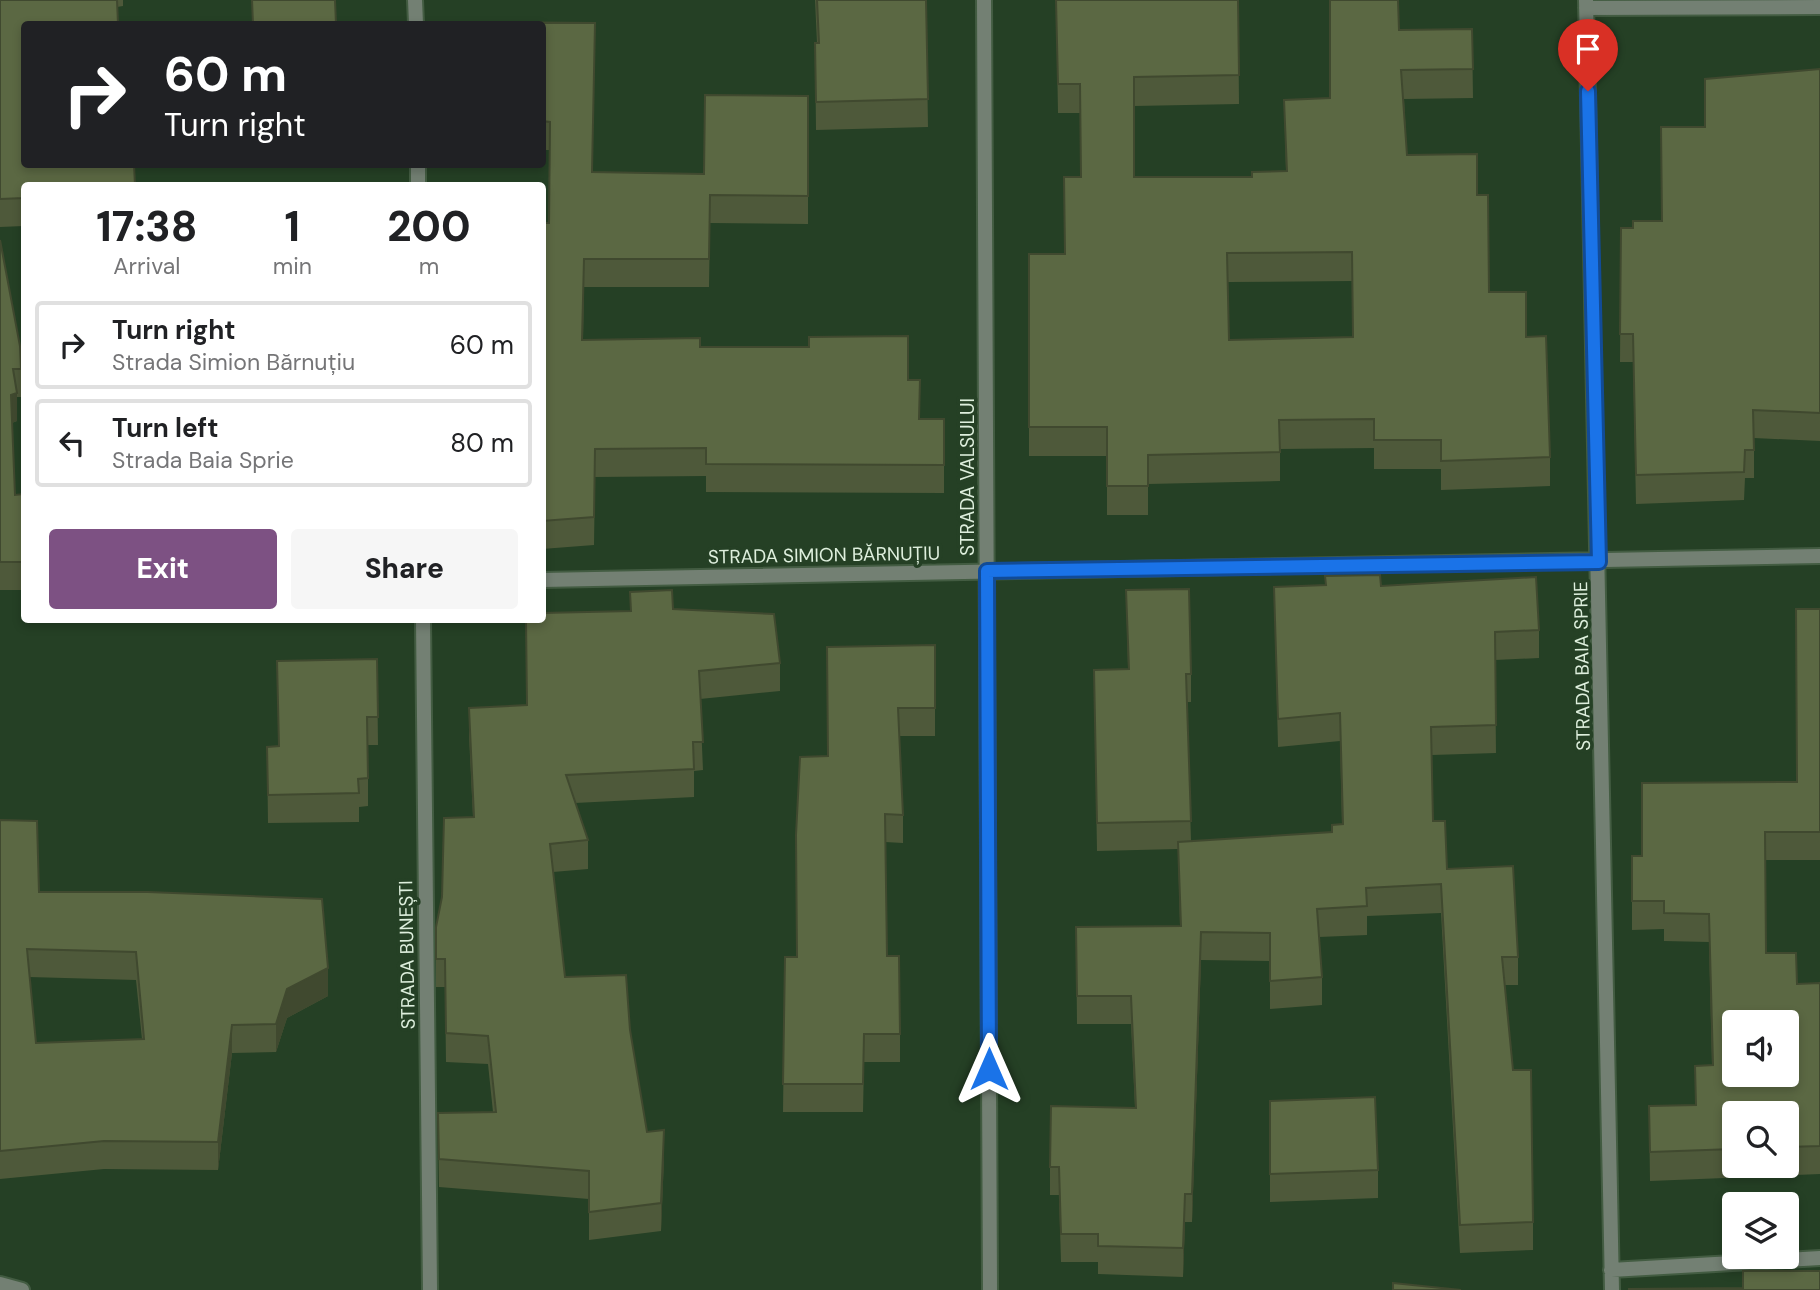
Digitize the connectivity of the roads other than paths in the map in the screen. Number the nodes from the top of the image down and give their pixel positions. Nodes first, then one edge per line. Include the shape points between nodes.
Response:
1 (415, 0) edge
2 (984, 0) edge
3 (1586, 4) edge
4 (1820, 7) edge
5 (416, 21) edge
6 (1820, 556) edge
7 (1599, 562) junction
8 (987, 571) junction
9 (546, 580) edge
10 (423, 623) edge
11 (1820, 1258) edge
12 (1611, 1270) junction
13 (0, 1284) edge
14 (22, 1290) edge
15 (430, 1290) edge
16 (990, 1290) edge
17 (1612, 1290) edge

1 - 5 street
2 - 8 street, STRADA VALSULUI
3 - 4 street
3 - 7 street, STRADA BAIA SPRIE
6 - 7 street, STRADA SIMION BĂRNUȚIU
7 - 8 street, STRADA SIMION BĂRNUȚIU
7 - 12 street, STRADA BAIA SPRIE
8 - 9 street, STRADA SIMION BĂRNUȚIU
8 - 16 street, STRADA VALSULUI
10 - 15 street, STRADA BUNEȘTI
11 - 12 street
12 - 17 street, STRADA BAIA SPRIE
13 - 14 street

